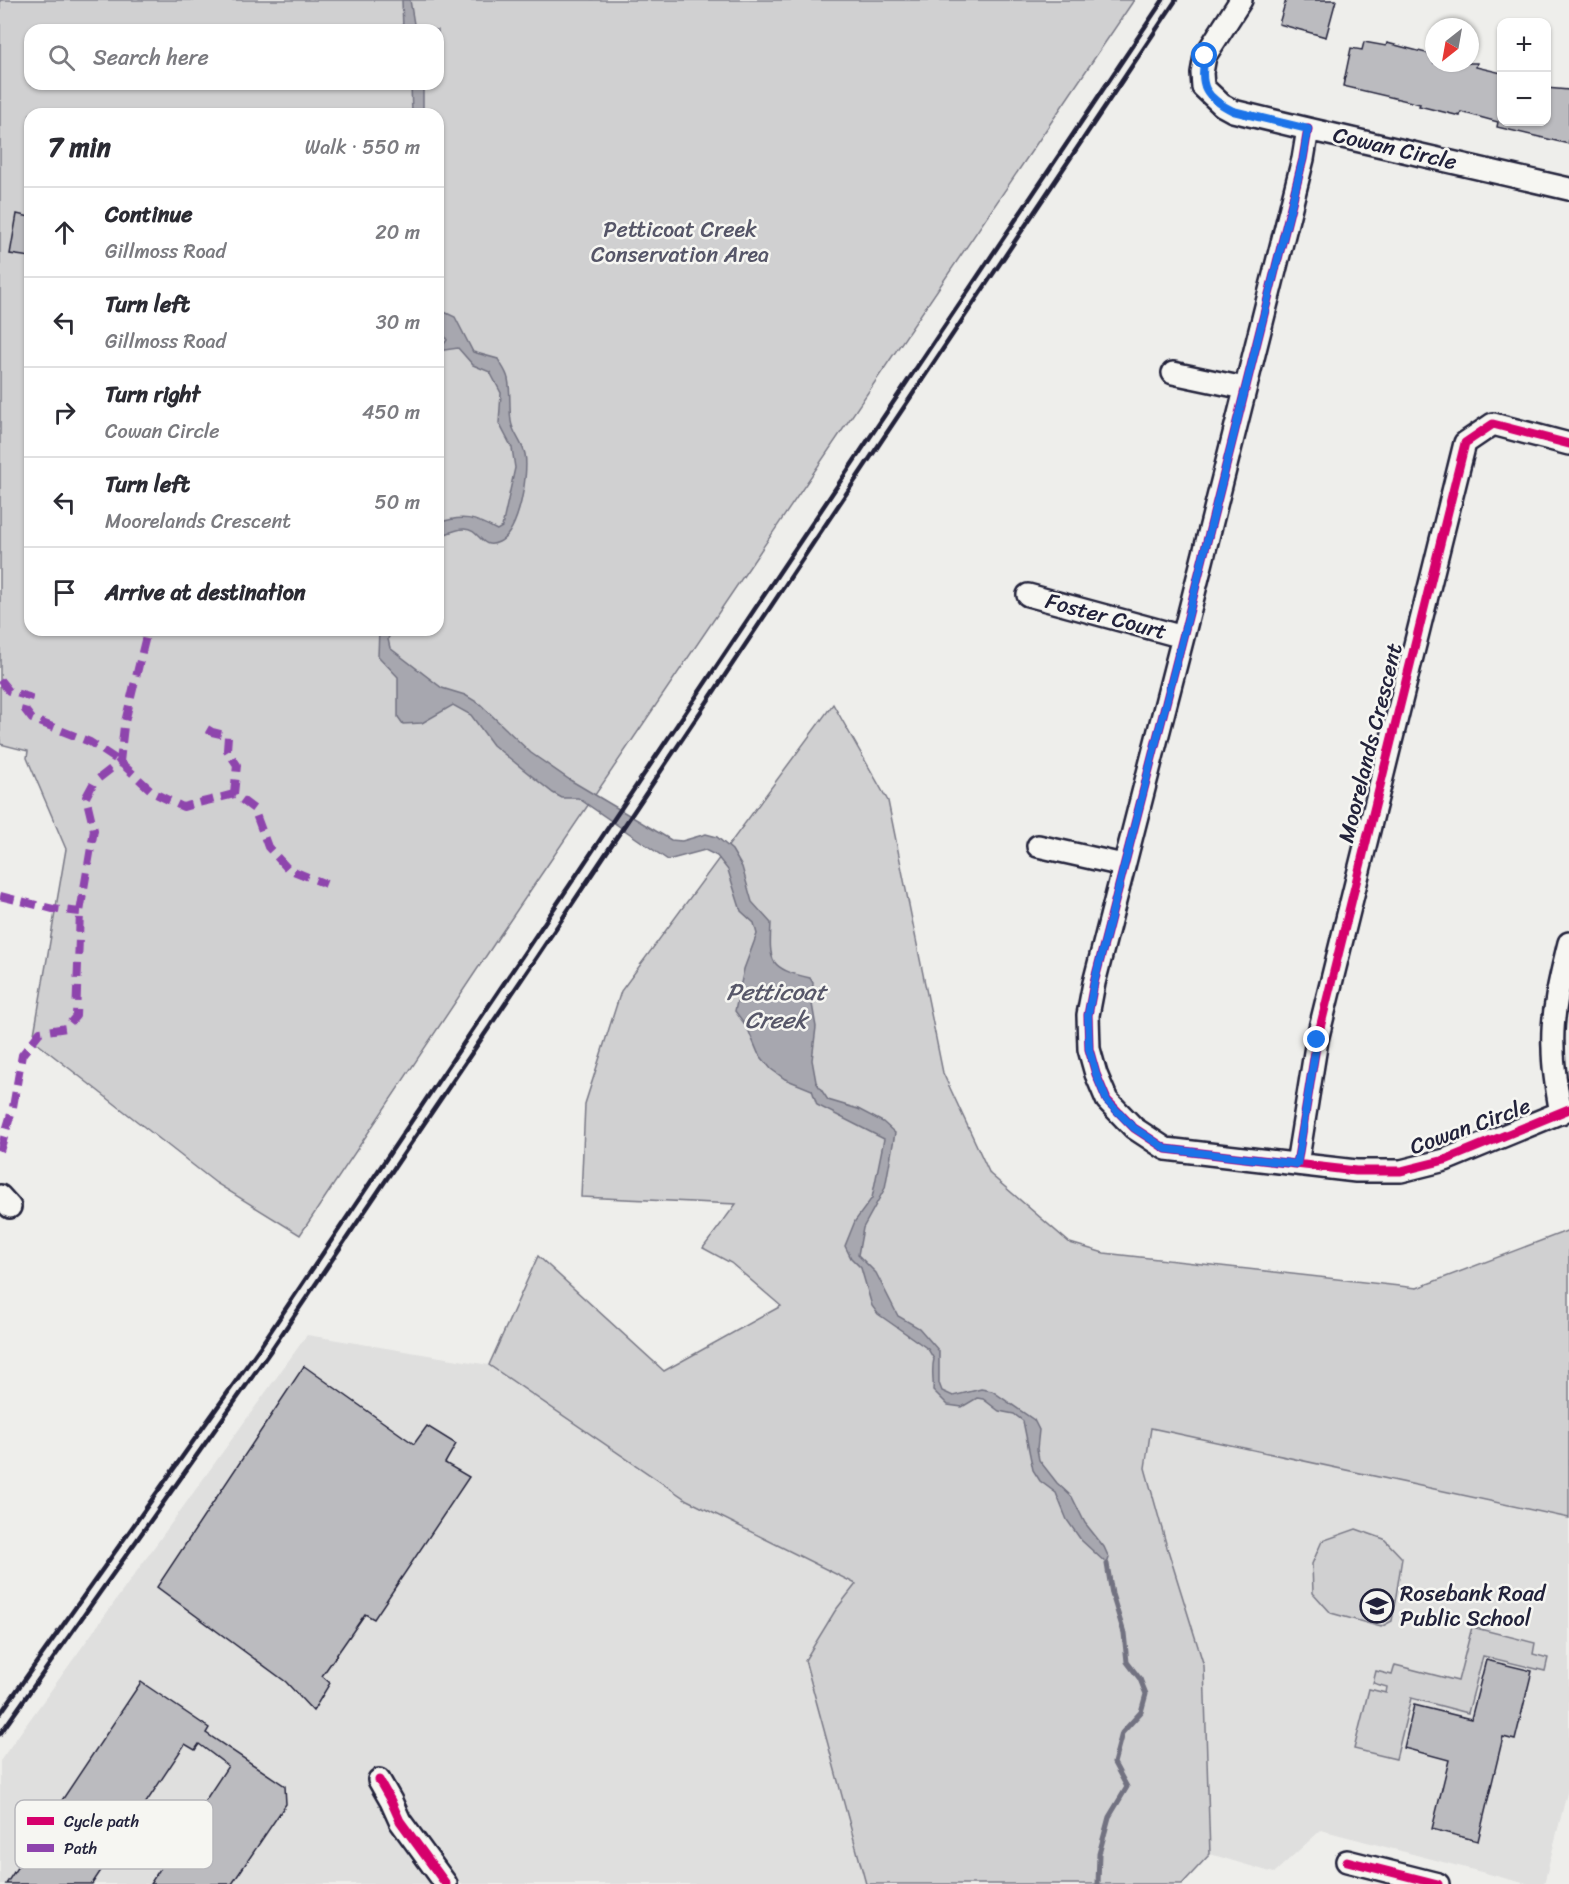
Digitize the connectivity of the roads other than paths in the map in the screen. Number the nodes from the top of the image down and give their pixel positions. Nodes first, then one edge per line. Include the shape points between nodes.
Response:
1 (1241, 0) edge
2 (1308, 129) junction
3 (1569, 189) edge
4 (1173, 373) dead end
5 (1244, 388) junction
6 (1569, 444) edge
7 (1028, 595) dead end
8 (1183, 637) junction
9 (1038, 846) dead end
10 (1124, 865) junction
11 (1569, 943) edge
12 (1565, 1111) edge
13 (1297, 1164) junction
14 (379, 1780) dead end
15 (1347, 1861) dead end
16 (446, 1884) edge
17 (1438, 1884) edge

1 - 2 street via 1205,56 1203,87 1233,111
2 - 3 street, Cowan Circle
2 - 5 street, Cowan Circle
4 - 5 street
5 - 8 street, Cowan Circle
6 - 13 street, Moorelands Crescent via 1493,424 1465,443 1317,1040
7 - 8 street, Foster Court
8 - 10 street, Cowan Circle
9 - 10 street
10 - 13 street, Cowan Circle via 1088,1015 1089,1049 1107,1101 1134,1128 1166,1149
11 - 12 street via 1560,979 1552,1046 1556,1087
12 - 13 street, Cowan Circle via 1445,1160 1401,1171 1356,1171
14 - 16 street via 399,1821
15 - 17 street

